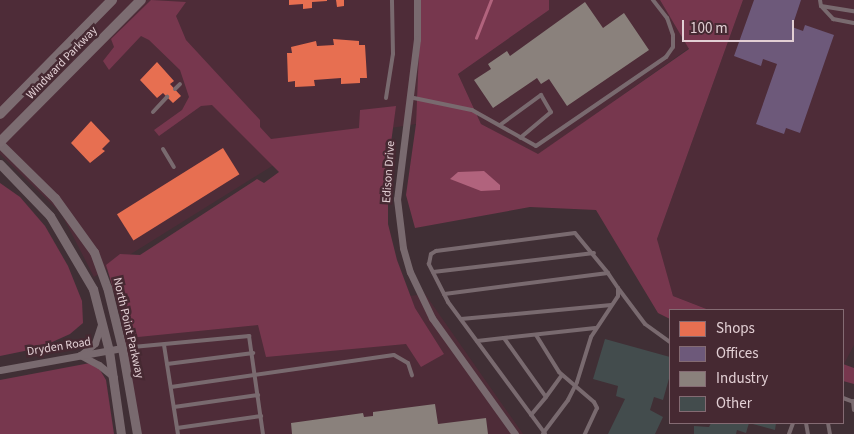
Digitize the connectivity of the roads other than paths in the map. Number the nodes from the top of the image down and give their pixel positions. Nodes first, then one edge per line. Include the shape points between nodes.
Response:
1 (112, 0) edge
2 (141, 0) edge
3 (392, 0) edge
4 (417, 0) edge
5 (653, 0) edge
6 (820, 0) edge
7 (821, 6) junction
8 (854, 11) edge
9 (854, 24) edge
10 (180, 84) dead end
11 (175, 89) dead end
12 (167, 97) dead end
13 (409, 97) junction
14 (386, 98) dead end
15 (152, 112) dead end
16 (0, 114) edge
17 (500, 125) junction
18 (520, 138) junction
19 (0, 143) edge
20 (163, 149) dead end
21 (0, 164) edge
22 (174, 167) dead end
23 (594, 254) junction
24 (433, 272) junction
25 (608, 273) junction
26 (618, 288) junction
27 (444, 294) junction
28 (611, 305) junction
29 (102, 316) junction
30 (461, 319) junction
31 (595, 328) junction
32 (536, 334) junction
33 (504, 338) junction
34 (477, 341) junction
35 (669, 341) edge
36 (164, 345) junction
37 (122, 348) junction
38 (109, 351) junction
39 (253, 352) junction
40 (79, 355) junction
41 (167, 364) junction
42 (0, 370) edge
43 (256, 375) junction
44 (412, 375) dead end
45 (562, 375) junction
46 (114, 377) junction
47 (170, 387) junction
48 (575, 387) junction
49 (258, 395) junction
50 (546, 396) junction
51 (853, 402) edge
52 (174, 407) junction
53 (854, 410) edge
54 (531, 415) junction
55 (261, 416) junction
56 (177, 428) junction
57 (544, 433) edge
58 (121, 434) edge
59 (137, 434) edge
60 (178, 434) edge
61 (263, 434) edge
62 (515, 434) edge
63 (585, 434) edge

1 - 16 main road, Windward Parkway
2 - 19 main road, Windward Parkway
3 - 14 lane via 393,54
4 - 13 street, Edison Drive via 417,39
5 - 18 lane via 667,18 673,35 673,47 666,57 536,146
6 - 7 lane
7 - 8 lane
7 - 9 lane via 833,19
10 - 11 lane
12 - 15 lane
13 - 17 lane via 472,110
13 - 62 street, Edison Drive via 397,199 400,232 410,272 432,318
17 - 18 lane
17 - 18 lane via 541,95 551,112
19 - 37 street, North Point Parkway via 55,198 94,252 107,287
20 - 22 lane
21 - 29 street, North Point Parkway via 65,238 93,289
23 - 24 lane
23 - 24 lane via 575,233 436,251 431,254 429,264
23 - 25 lane
24 - 27 lane
25 - 26 lane
25 - 27 lane
26 - 28 lane via 618,296
26 - 35 lane via 645,324
27 - 30 lane
28 - 30 lane
28 - 31 lane
29 - 38 street, North Point Parkway
29 - 40 street via 95,342
30 - 34 lane
31 - 32 lane
31 - 48 lane
32 - 33 lane
32 - 45 lane
33 - 34 lane
33 - 50 lane
34 - 54 lane
36 - 37 lane
36 - 39 lane via 239,334 249,336
36 - 41 lane
37 - 38 street, Dryden Road
37 - 59 street, North Point Parkway
38 - 40 street, Dryden Road
38 - 46 street, North Point Parkway
39 - 41 lane
39 - 43 lane
40 - 42 street, Dryden Road
40 - 46 street via 99,364
41 - 47 lane
43 - 44 lane via 394,355 408,363
43 - 47 lane
43 - 49 lane
45 - 48 lane
45 - 50 lane
46 - 58 street, North Point Parkway
47 - 52 lane
48 - 57 lane
48 - 63 lane via 589,395 597,408
49 - 52 lane
49 - 55 lane
50 - 54 lane
51 - 53 lane
52 - 56 lane
54 - 57 lane
55 - 56 lane
55 - 61 lane
56 - 60 lane

